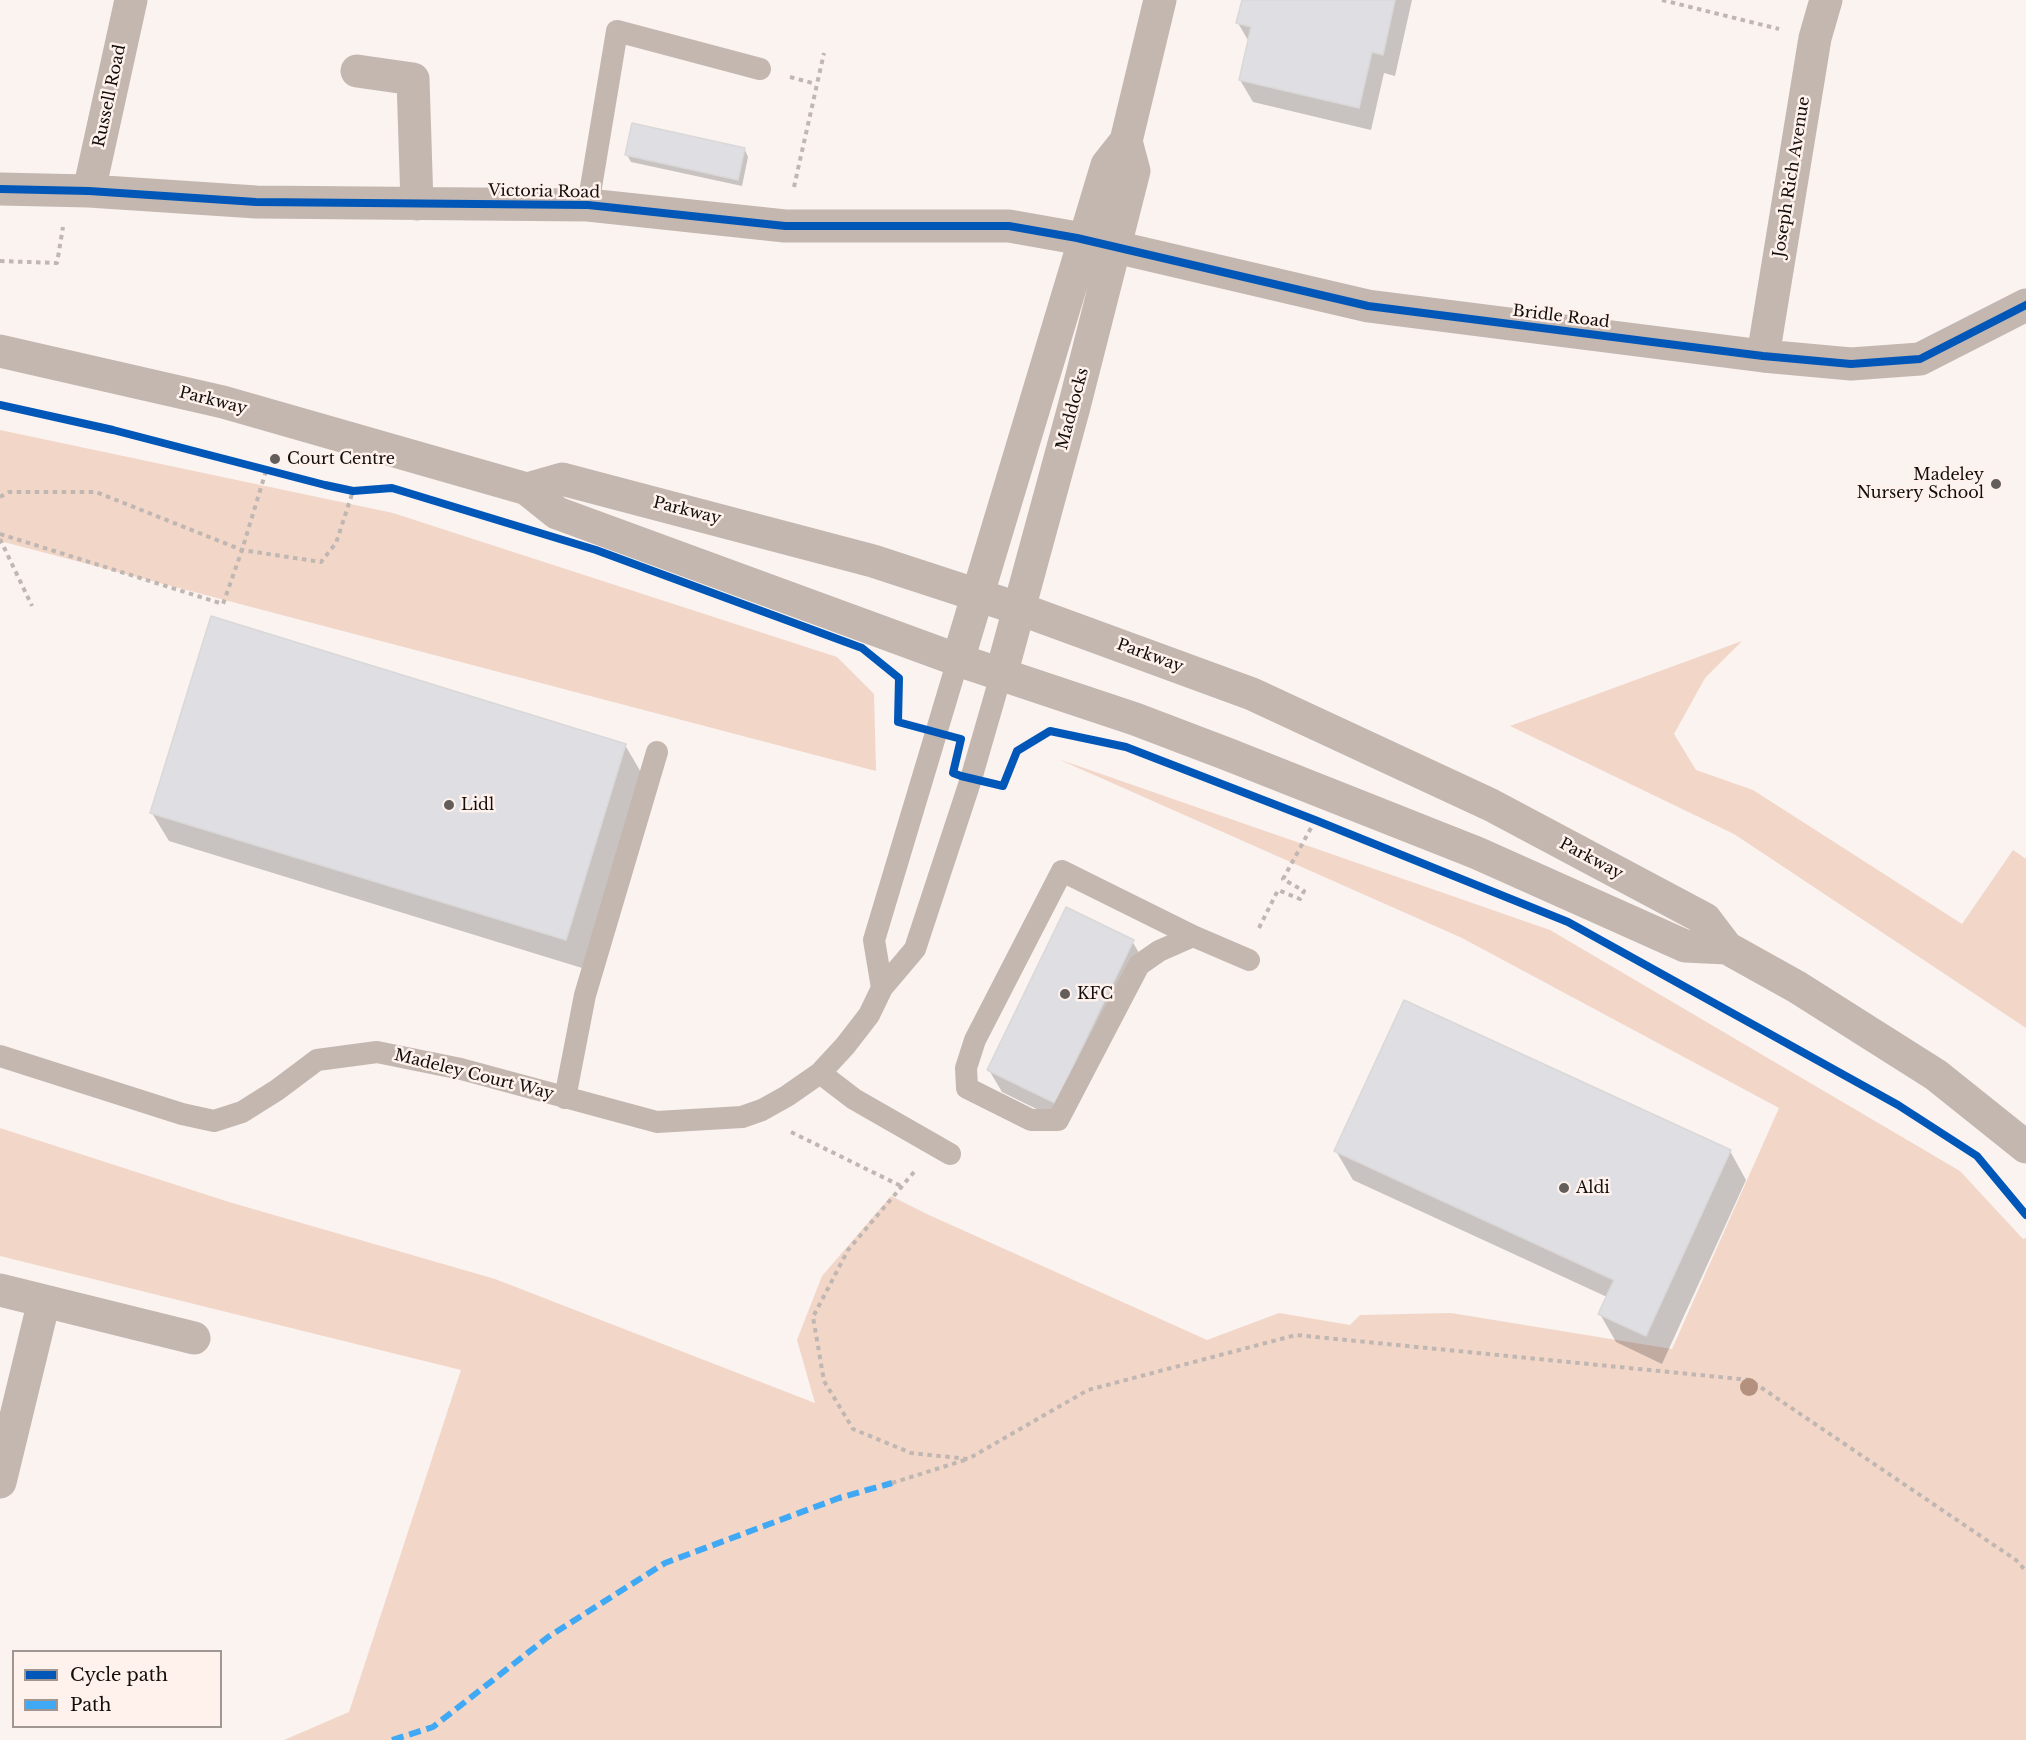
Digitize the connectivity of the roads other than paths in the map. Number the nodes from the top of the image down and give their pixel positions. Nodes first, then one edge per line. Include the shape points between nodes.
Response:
1 (131, 0) edge
2 (1160, 0) edge
3 (1826, 0) edge
4 (760, 69) dead end
5 (357, 71) dead end
6 (0, 189) edge
7 (79, 191) junction
8 (417, 204) junction
9 (588, 205) junction
10 (1101, 244) junction
11 (2026, 305) edge
12 (0, 351) edge
13 (1763, 356) junction
14 (527, 489) junction
15 (979, 595) junction
16 (1020, 609) junction
17 (958, 660) junction
18 (1001, 675) junction
19 (657, 752) dead end
20 (1193, 936) junction
21 (1727, 948) junction
22 (1246, 959) road end
23 (882, 988) junction
24 (0, 1056) edge
25 (820, 1073) junction
26 (565, 1098) junction
27 (2026, 1147) edge
28 (950, 1154) dead end
29 (0, 1290) edge
30 (44, 1301) junction
31 (194, 1338) dead end
32 (0, 1482) edge

1 - 7 street, Russell Road
2 - 10 street, Maddocks via 1126,141 1134,171
3 - 13 street, Joseph Rich Avenue via 1815,38
4 - 9 lane via 617,31
5 - 8 street via 413,79
6 - 7 street, Victoria Road
7 - 8 street, Victoria Road via 256,202
8 - 9 street, Victoria Road
9 - 10 street, Victoria Road via 785,226 1009,226
10 - 13 street, Bridle Road via 1368,306
10 - 15 street, Maddocks
10 - 16 street, Maddocks
11 - 13 street, Bridle Road via 1920,359 1851,364
12 - 14 street, Parkway via 223,402
14 - 15 street, Parkway via 562,478 873,561
14 - 17 street, Parkway via 557,513
15 - 16 street, Parkway
15 - 17 street, Maddocks
16 - 18 street, Maddocks
16 - 21 street, Parkway via 1252,694 1392,757 1705,919
17 - 18 street, Parkway
17 - 23 lane via 874,940
18 - 21 street, Parkway via 1146,723 1422,830 1684,946
18 - 23 lane, Madeley Court Way via 915,949
19 - 26 lane via 585,995
20 - 20 lane via 1062,871 972,1049 966,1068 967,1088 1031,1120 1058,1120 1139,965
20 - 22 lane
21 - 27 street, Parkway via 1797,987 1936,1075
23 - 25 lane, Madeley Court Way via 863,1023
24 - 26 lane, Madeley Court Way via 214,1121 242,1112 317,1060 377,1052 461,1069
25 - 26 lane, Madeley Court Way via 787,1096 742,1117 657,1122
25 - 28 lane via 854,1099
29 - 30 street
30 - 31 street
30 - 32 street

